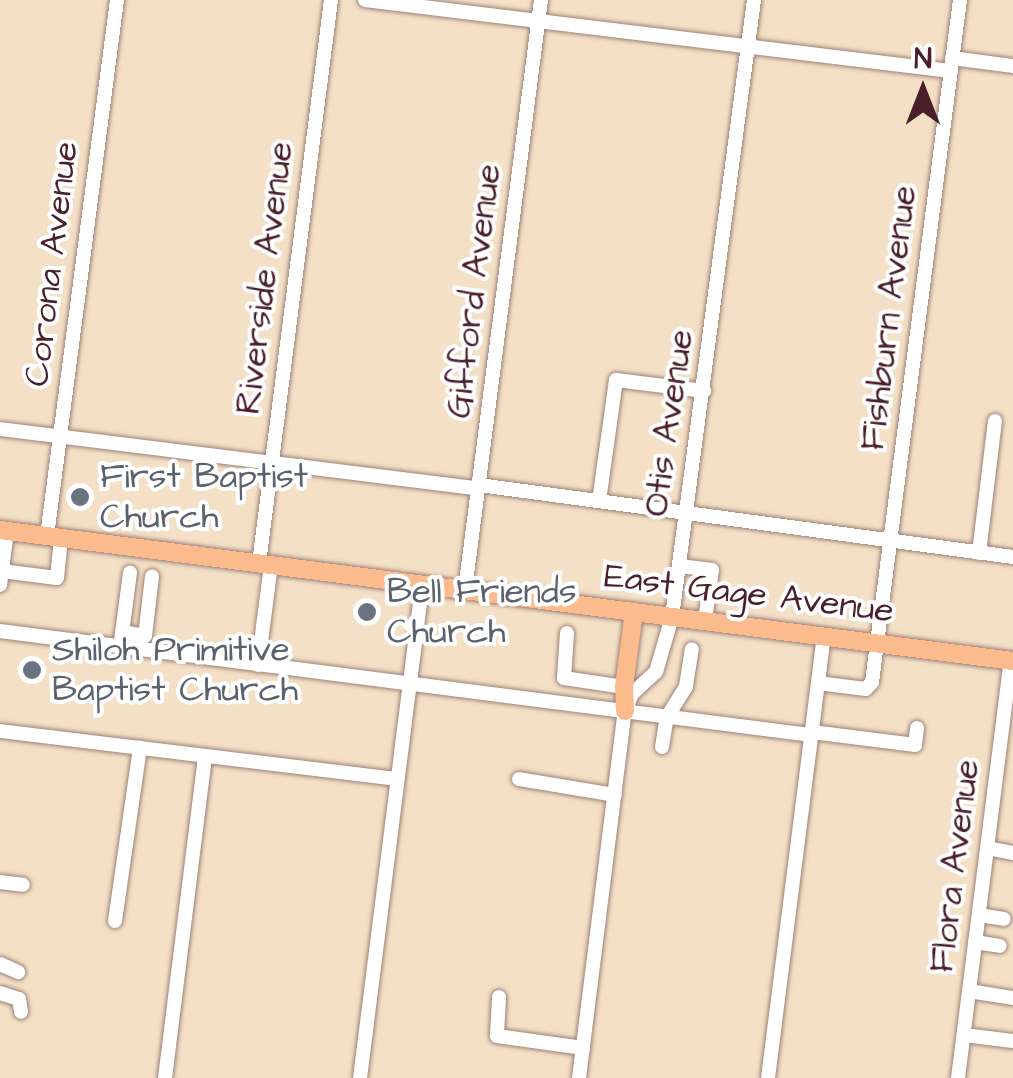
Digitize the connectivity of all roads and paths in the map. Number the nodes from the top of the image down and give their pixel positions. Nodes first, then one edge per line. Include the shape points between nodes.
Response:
1 (116, 0) edge
2 (331, 0) edge
3 (365, 0) edge
4 (542, 0) edge
5 (754, 0) edge
6 (960, 0) edge
7 (539, 20) junction
8 (748, 44) junction
9 (952, 64) junction
10 (1013, 66) edge
11 (704, 391) junction
12 (995, 421) dead end
13 (0, 428) edge
14 (60, 436) junction
15 (272, 462) junction
16 (479, 487) junction
17 (599, 502) junction
18 (688, 516) junction
19 (3, 530) edge
20 (54, 537) junction
21 (892, 542) junction
22 (978, 553) junction
23 (1013, 558) edge
24 (265, 564) junction
25 (680, 566) junction
26 (130, 573) dead end
27 (152, 576) dead end
28 (1, 578) edge
29 (422, 584) junction
30 (465, 590) junction
31 (634, 612) junction
32 (672, 617) junction
33 (705, 622) junction
34 (0, 631) edge
35 (567, 633) dead end
36 (824, 637) junction
37 (121, 640) junction
38 (878, 644) junction
39 (692, 650) dead end
40 (1012, 661) edge
41 (258, 665) junction
42 (818, 683) junction
43 (409, 685) junction
44 (624, 687) junction
45 (625, 711) junction
46 (667, 717) junction
47 (917, 728) dead end
48 (0, 731) edge
49 (812, 734) junction
50 (662, 746) dead end
51 (140, 748) junction
52 (205, 756) junction
53 (398, 780) junction
54 (518, 780) dead end
55 (615, 795) junction
56 (987, 848) junction
57 (1013, 853) edge
58 (0, 882) edge
59 (23, 885) dead end
60 (978, 915) junction
61 (1004, 920) dead end
62 (115, 921) dead end
63 (975, 942) junction
64 (1004, 946) edge
65 (0, 964) edge
66 (18, 972) dead end
67 (969, 991) junction
68 (0, 992) edge
69 (498, 997) dead end
70 (1013, 998) edge
71 (21, 1012) dead end
72 (964, 1035) junction
73 (1013, 1041) edge
74 (583, 1048) junction
75 (165, 1078) edge
76 (360, 1078) edge
77 (579, 1078) edge
78 (768, 1078) edge
79 (958, 1078) edge

1 - 14 street, Corona Avenue
2 - 15 street, Riverside Avenue
3 - 7 street
4 - 7 street, Gifford Avenue
5 - 8 street, Otis Avenue
6 - 9 street, Fishburn Avenue
7 - 8 street
7 - 16 street, Gifford Avenue
8 - 9 street
8 - 11 street, Otis Avenue
9 - 10 street
9 - 21 street, Fishburn Avenue
11 - 17 street via 616,380
11 - 18 street, Otis Avenue
12 - 22 street
13 - 14 street
14 - 15 street
14 - 20 street, Corona Avenue
15 - 16 street
15 - 24 street, Riverside Avenue
16 - 17 street
16 - 30 street, Gifford Avenue
17 - 18 street
18 - 21 street
18 - 25 street, Otis Avenue
19 - 20 main road, East Gage Avenue
19 - 28 street
20 - 24 main road, East Gage Avenue
20 - 28 street, Corona Avenue via 56,578
21 - 22 street
21 - 38 street, Fishburn Avenue
22 - 23 street
24 - 29 main road, East Gage Avenue
24 - 41 street, Riverside Avenue
25 - 32 street, Otis Avenue
25 - 33 street via 712,570
26 - 37 street
27 - 37 street via 145,636
29 - 30 main road, East Gage Avenue
29 - 43 street
30 - 31 main road, East Gage Avenue
31 - 32 main road, East Gage Avenue
31 - 44 main road
32 - 33 main road, East Gage Avenue
32 - 45 street, Otis Avenue via 656,672 632,694
33 - 36 main road, East Gage Avenue
34 - 37 street
35 - 44 street via 564,678
36 - 38 main road, East Gage Avenue
36 - 42 street
37 - 41 street
38 - 40 main road, East Gage Avenue
38 - 42 street, Fishburn Avenue via 870,686
39 - 46 street via 686,686
40 - 56 street, Flora Avenue
41 - 43 street
42 - 49 street
43 - 45 street
43 - 53 street
44 - 45 main road
45 - 46 street
45 - 55 street
46 - 49 street
46 - 50 street
47 - 49 street via 915,746
48 - 51 street
49 - 78 street
51 - 52 street
51 - 62 street
52 - 53 street
52 - 75 street
53 - 76 street
54 - 55 street
55 - 74 street
56 - 57 street
56 - 60 street, Flora Avenue
58 - 59 street
60 - 61 street
60 - 63 street, Flora Avenue
63 - 64 street
63 - 67 street, Flora Avenue
65 - 66 street
67 - 70 street
67 - 72 street, Flora Avenue
68 - 71 street via 19,999
69 - 74 street via 497,1036
72 - 73 street
72 - 79 street, Flora Avenue
74 - 77 street

